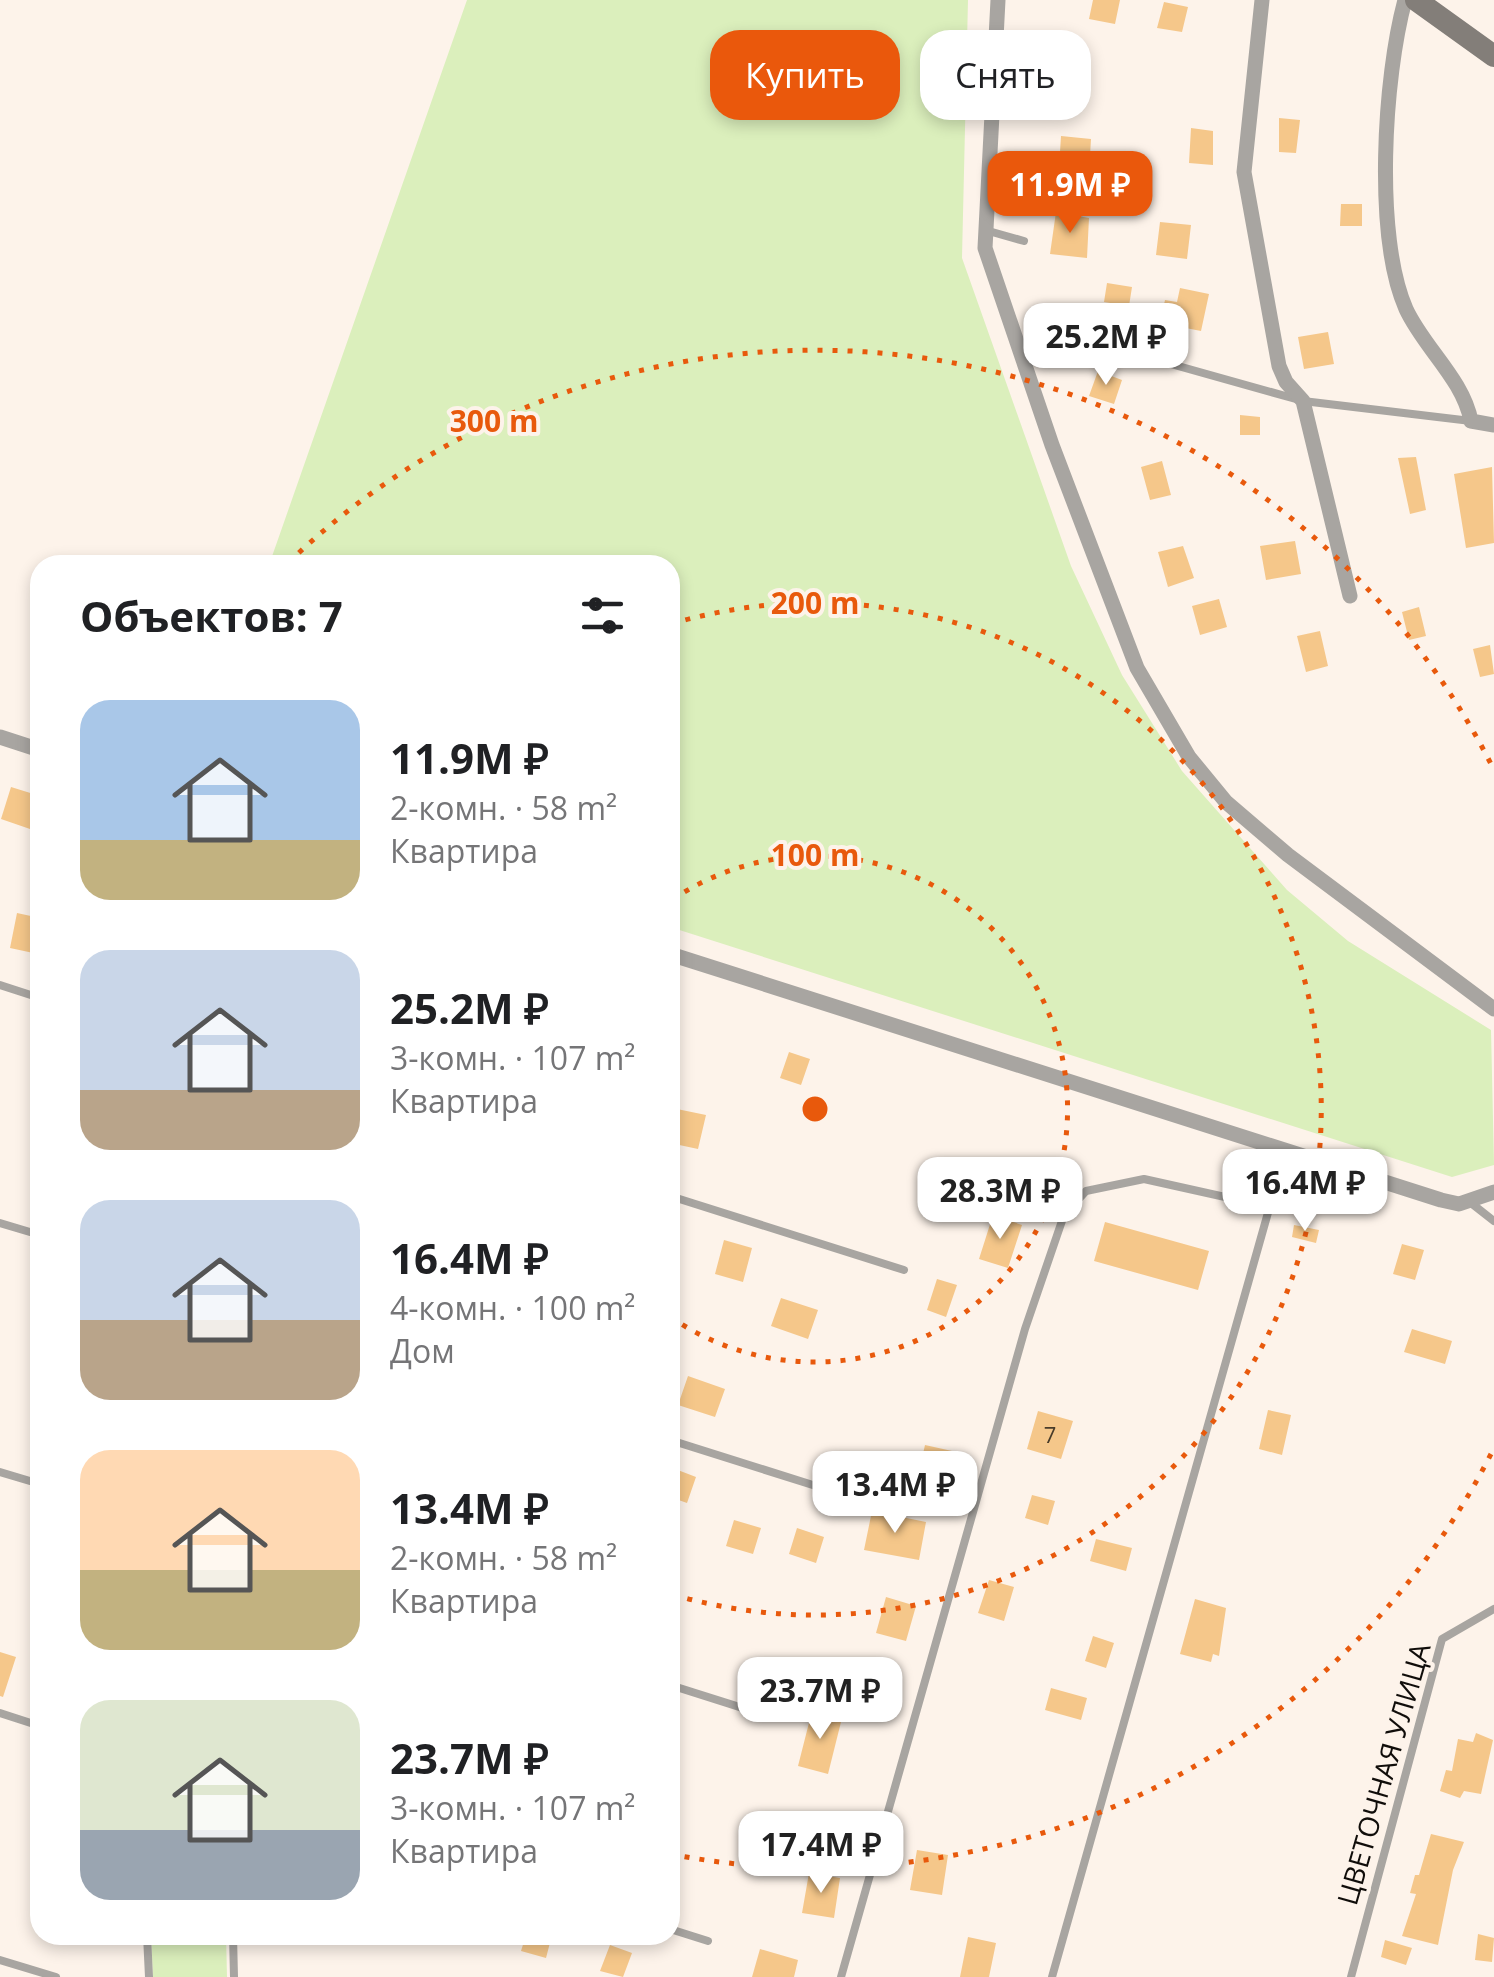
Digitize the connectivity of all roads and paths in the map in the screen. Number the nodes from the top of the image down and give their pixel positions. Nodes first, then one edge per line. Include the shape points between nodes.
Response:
1 (998, 0) edge
2 (1262, 0) edge
3 (1405, 0) edge
4 (1416, 0) edge
5 (1494, 56) edge
6 (984, 230) junction
7 (1024, 241) dead end
8 (1058, 332) dead end
9 (1303, 400) junction
10 (1470, 421) junction
11 (1494, 425) edge
12 (1350, 596) dead end
13 (0, 738) edge
14 (30, 747) edge
15 (680, 957) edge
16 (0, 985) edge
17 (30, 995) edge
18 (1494, 1009) edge
19 (1286, 1150) junction
20 (1494, 1192) edge
21 (680, 1199) edge
22 (1471, 1203) junction
23 (1270, 1207) junction
24 (1494, 1221) edge
25 (0, 1223) edge
26 (30, 1231) edge
27 (904, 1270) dead end
28 (680, 1443) edge
29 (0, 1472) edge
30 (30, 1481) edge
31 (835, 1492) dead end
32 (1494, 1610) edge
33 (680, 1688) edge
34 (0, 1713) edge
35 (771, 1717) dead end
36 (30, 1723) edge
37 (680, 1932) edge
38 (708, 1941) dead end
39 (148, 1945) edge
40 (233, 1945) edge
41 (0, 1960) edge
42 (56, 1977) edge
43 (150, 1977) edge
44 (234, 1977) edge
45 (841, 1977) edge
46 (1052, 1977) edge
47 (1351, 1977) edge

1 - 6 street
2 - 9 street via 1244,172 1279,366
3 - 10 street via 1387,42 1393,266 1407,311 1456,386
4 - 5 main road
6 - 7 lane
6 - 18 street via 994,284 1137,668 1189,757 1226,802 1288,855
8 - 9 lane
9 - 10 lane
9 - 12 street
10 - 11 street
13 - 14 street
15 - 19 street
16 - 17 lane
19 - 22 street via 1441,1200
19 - 23 lane
20 - 22 street
21 - 27 lane
22 - 24 lane
23 - 45 lane via 1144,1179 1086,1191 1064,1215 1025,1329
23 - 46 lane
25 - 26 lane
28 - 31 lane
29 - 30 lane
32 - 47 lane, ЦВЕТОЧНАЯ УЛИЦА via 1442,1639
33 - 35 lane
34 - 36 lane
37 - 38 lane
39 - 43 lane
40 - 44 lane
41 - 42 lane

